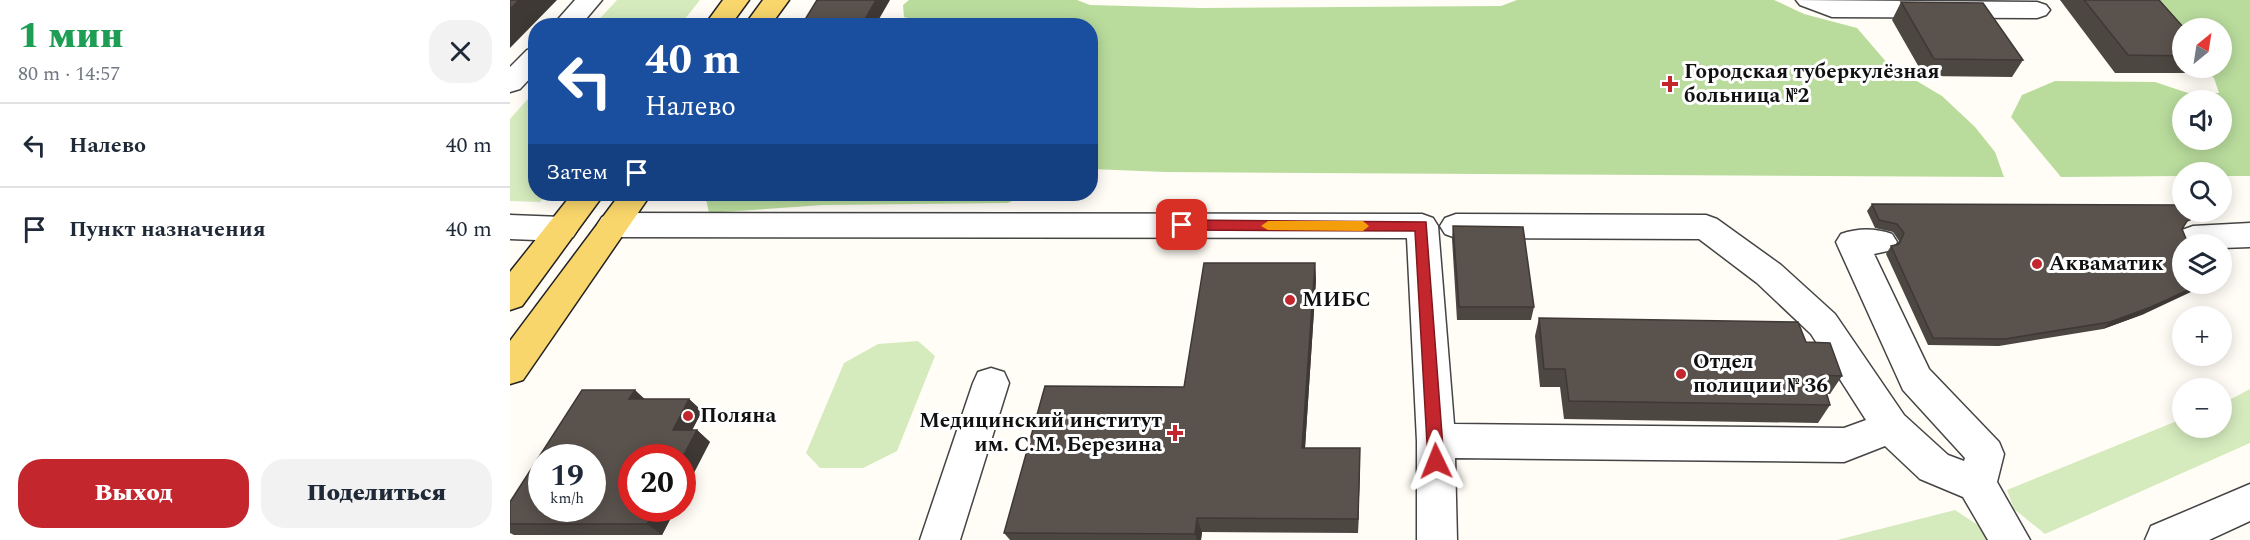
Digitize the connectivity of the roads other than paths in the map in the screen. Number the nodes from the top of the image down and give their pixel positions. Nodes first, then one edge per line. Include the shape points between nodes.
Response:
1 (589, 0) edge
2 (736, 0) edge
3 (776, 0) edge
4 (1809, 0) edge
5 (2037, 10) dead end
6 (572, 18) edge
7 (723, 18) edge
8 (763, 18) edge
9 (528, 64) edge
10 (510, 83) edge
11 (584, 201) edge
12 (631, 201) edge
13 (613, 225) junction
14 (1456, 226) edge
15 (510, 227) edge
16 (562, 230) junction
17 (2250, 236) edge
18 (2232, 237) edge
19 (1881, 242) dead end
20 (510, 297) edge
21 (510, 369) edge
22 (991, 383) dead end
23 (1891, 427) junction
24 (1436, 441) junction
25 (1977, 484) junction
26 (2250, 502) edge
27 (940, 540) edge
28 (1437, 540) edge
29 (2010, 540) edge
30 (2164, 540) edge

1 - 6 street
2 - 7 main road
3 - 8 main road
4 - 5 street via 1832,9
9 - 10 street
11 - 16 main road
12 - 13 main road
13 - 21 main road
13 - 24 street via 1422,226
14 - 23 street via 1706,227 1769,273 1823,324
15 - 16 street
16 - 20 main road
17 - 18 street
19 - 25 street via 1851,242 1916,379 1985,454
22 - 27 street
23 - 24 street via 1844,445
23 - 25 street via 1934,467
24 - 28 street
25 - 29 street
26 - 30 street

